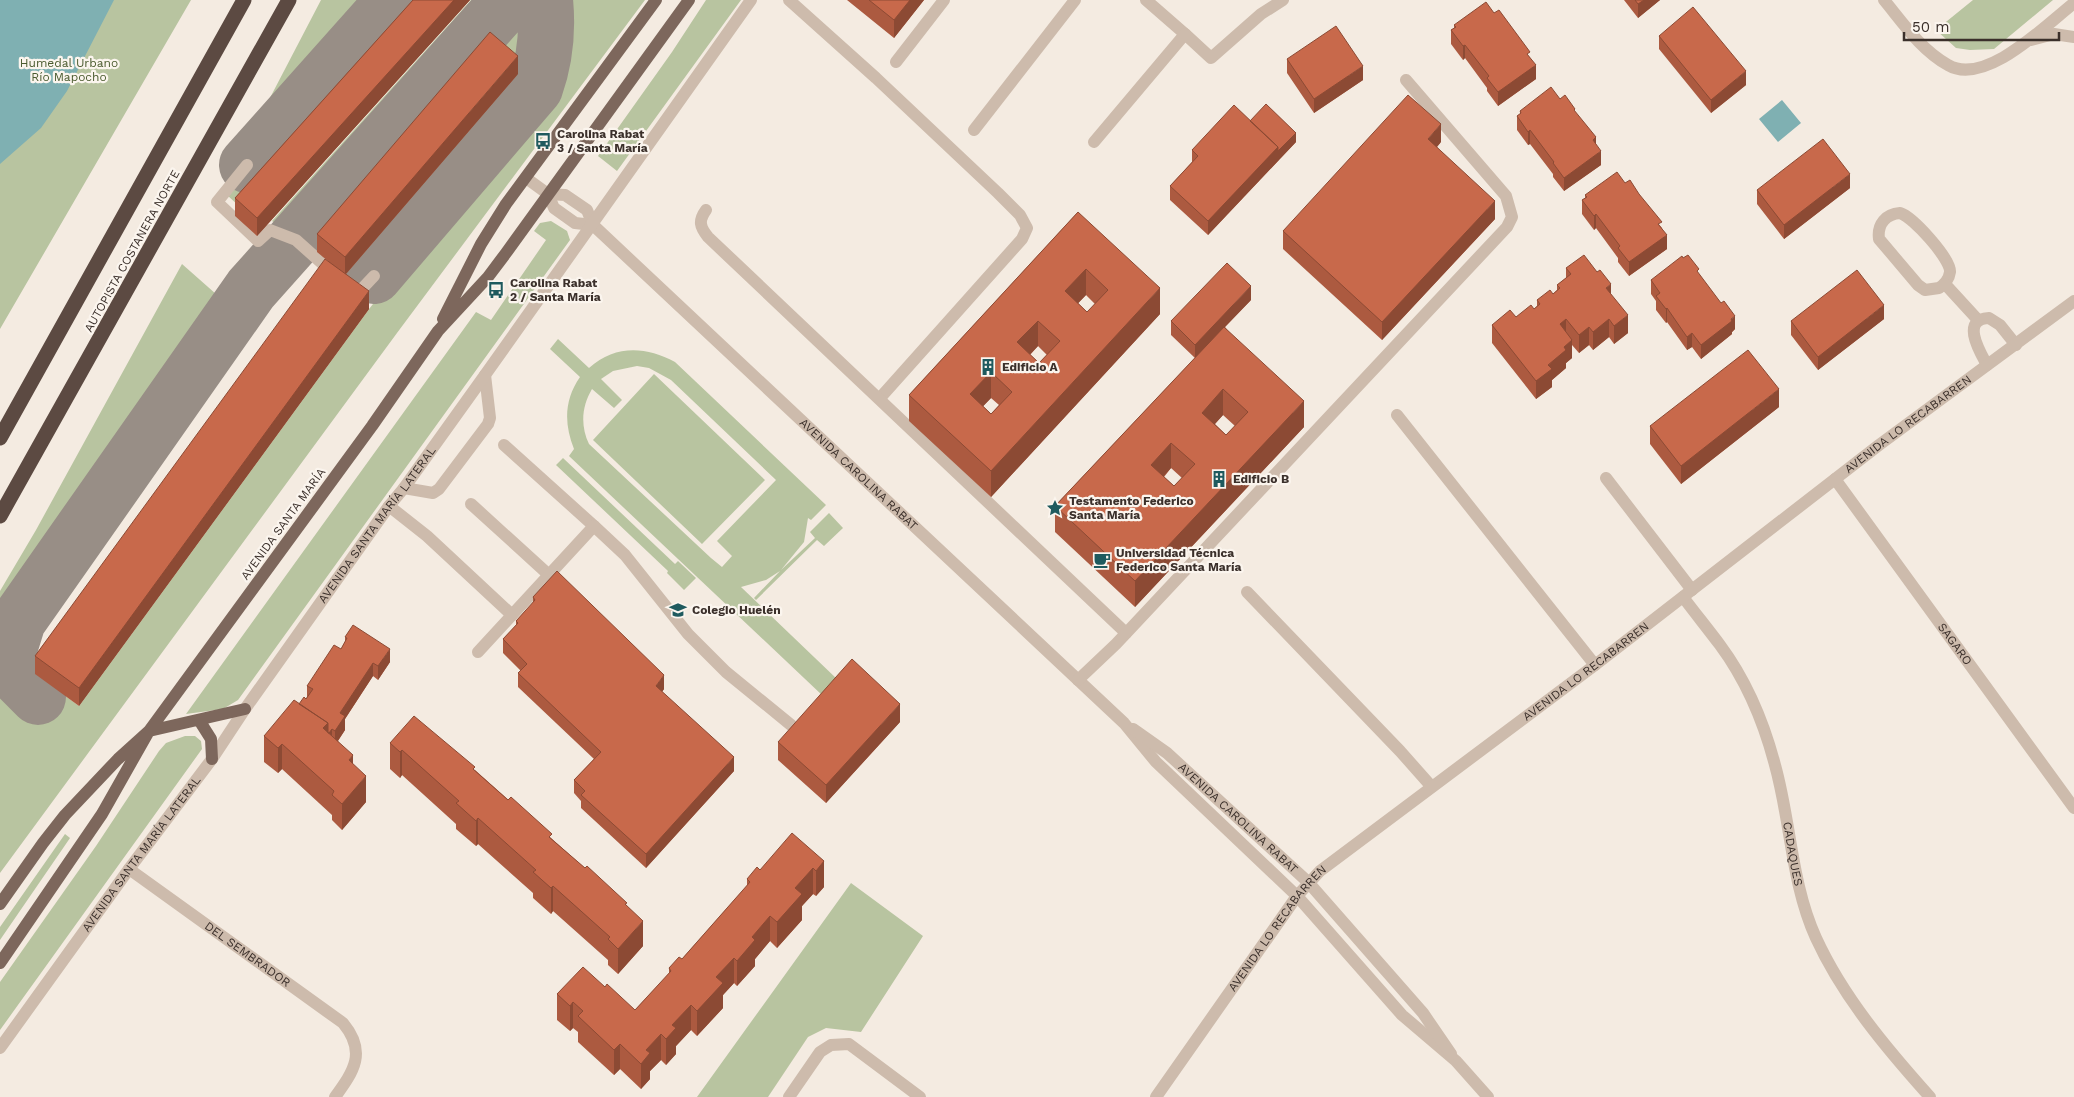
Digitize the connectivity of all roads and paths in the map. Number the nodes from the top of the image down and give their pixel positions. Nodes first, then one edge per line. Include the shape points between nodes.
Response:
1 (244, 0) edge
2 (289, 0) edge
3 (656, 0) edge
4 (689, 0) edge
5 (751, 0) edge
6 (789, 0) edge
7 (944, 0) edge
8 (1075, 0) edge
9 (1146, 0) edge
10 (1283, 0) edge
11 (1884, 0) edge
12 (2074, 2) edge
13 (1185, 34) junction
14 (2074, 37) edge
15 (2022, 44) junction
16 (896, 62) dead end
17 (1406, 80) dead end
18 (974, 130) dead end
19 (1094, 142) dead end
20 (247, 165) dead end
21 (526, 178) junction
22 (548, 194) junction
23 (706, 210) dead end
24 (593, 225) junction
25 (374, 276) dead end
26 (1945, 284) junction
27 (2074, 301) edge
28 (1978, 320) junction
29 (438, 331) junction
30 (2016, 345) junction
31 (1987, 365) junction
32 (485, 375) junction
33 (880, 398) junction
34 (1397, 415) dead end
35 (0, 438) edge
36 (504, 445) dead end
37 (1606, 478) dead end
38 (1835, 479) junction
39 (404, 488) junction
40 (472, 504) dead end
41 (389, 506) junction
42 (0, 516) edge
43 (594, 526) junction
44 (549, 575) junction
45 (1247, 592) dead end
46 (1688, 594) junction
47 (512, 615) junction
48 (1126, 633) junction
49 (478, 652) dead end
50 (1595, 666) junction
51 (1078, 680) junction
52 (245, 709) junction
53 (199, 720) junction
54 (1124, 723) junction
55 (791, 725) edge
56 (149, 731) junction
57 (212, 759) junction
58 (1431, 786) junction
59 (2074, 808) edge
60 (130, 869) junction
61 (1308, 882) junction
62 (1297, 896) junction
63 (0, 904) edge
64 (0, 963) edge
65 (0, 1048) edge
66 (1456, 1061) junction
67 (335, 1097) edge
68 (789, 1097) edge
69 (920, 1097) edge
70 (1156, 1097) edge
71 (1488, 1097) edge
72 (1930, 1097) edge

1 - 35 highway, AUTOPISTA COSTANERA NORTE
2 - 42 highway, AUTOPISTA COSTANERA NORTE
3 - 21 main road, AVENIDA SANTA MARÍA
4 - 22 main road, AVENIDA SANTA MARÍA
5 - 24 street, AVENIDA SANTA MARÍA LATERAL
6 - 33 street via 998,193 1020,215 1027,228 1022,239
7 - 16 street
8 - 18 street
9 - 13 street
10 - 13 street via 1261,14 1211,58
11 - 15 street via 1921,44 1949,66 1962,70 1980,68 2000,60
12 - 15 street
13 - 19 street
14 - 15 street via 2054,34
17 - 48 street via 1506,196 1512,217 1498,238
20 - 25 street via 217,202 258,241 270,230 296,240 357,294
21 - 22 street, AVENIDA CAROLINA RABAT
21 - 29 main road, AVENIDA SANTA MARÍA via 481,244
22 - 24 street, AVENIDA CAROLINA RABAT via 554,208 575,223
22 - 24 street, AVENIDA CAROLINA RABAT via 565,195 587,210
22 - 29 main road, AVENIDA SANTA MARÍA via 488,277
23 - 33 street via 700,223 708,237
24 - 32 street, AVENIDA SANTA MARÍA LATERAL
24 - 51 street, AVENIDA CAROLINA RABAT
26 - 26 street via 1950,272 1947,261 1912,219 1900,213 1883,221 1878,233 1882,244 1918,285 1932,290
26 - 28 street
27 - 30 street, AVENIDA LO RECABARREN
28 - 30 street via 1988,318 1995,321
28 - 31 street via 1973,333
29 - 56 main road, AVENIDA SANTA MARÍA
30 - 31 street, AVENIDA LO RECABARREN
31 - 38 street, AVENIDA LO RECABARREN
32 - 39 street, AVENIDA SANTA MARÍA LATERAL
32 - 39 street via 488,424 439,489 433,493
33 - 48 street
34 - 50 street
36 - 43 street
37 - 46 street, CADAQUES
38 - 46 street, AVENIDA LO RECABARREN
38 - 59 street, SAGARO
39 - 41 street, AVENIDA SANTA MARÍA LATERAL
40 - 44 street
41 - 47 street via 427,536
41 - 52 street, AVENIDA SANTA MARÍA LATERAL
43 - 44 street
43 - 55 street via 624,555 688,634 726,672
44 - 47 street
45 - 58 street
46 - 50 street, AVENIDA LO RECABARREN
46 - 72 street, CADAQUES via 1738,672 1756,710 1776,765 1800,892 1824,956 1872,1029
47 - 49 street
48 - 51 street
50 - 58 street, AVENIDA LO RECABARREN
51 - 54 street, AVENIDA CAROLINA RABAT
52 - 53 main road
52 - 57 street, AVENIDA SANTA MARÍA LATERAL
53 - 56 main road
53 - 57 main road via 211,740
54 - 61 street, AVENIDA CAROLINA RABAT via 1167,753
54 - 62 street, AVENIDA CAROLINA RABAT via 1156,762
56 - 63 main road, AVENIDA SANTA MARÍA via 65,815
56 - 64 main road, AVENIDA SANTA MARÍA via 102,814
57 - 60 street, AVENIDA SANTA MARÍA LATERAL
58 - 61 street, AVENIDA LO RECABARREN
60 - 65 street, AVENIDA SANTA MARÍA LATERAL
60 - 67 street, DEL SEMBRADOR via 349,1030 356,1049 353,1069
61 - 62 street, AVENIDA LO RECABARREN
61 - 66 street, AVENIDA CAROLINA RABAT via 1423,1013
62 - 66 street, AVENIDA CAROLINA RABAT via 1402,1015
62 - 70 street, AVENIDA LO RECABARREN
66 - 71 street, AVENIDA CAROLINA RABAT
68 - 69 street via 820,1052 831,1045 849,1044

